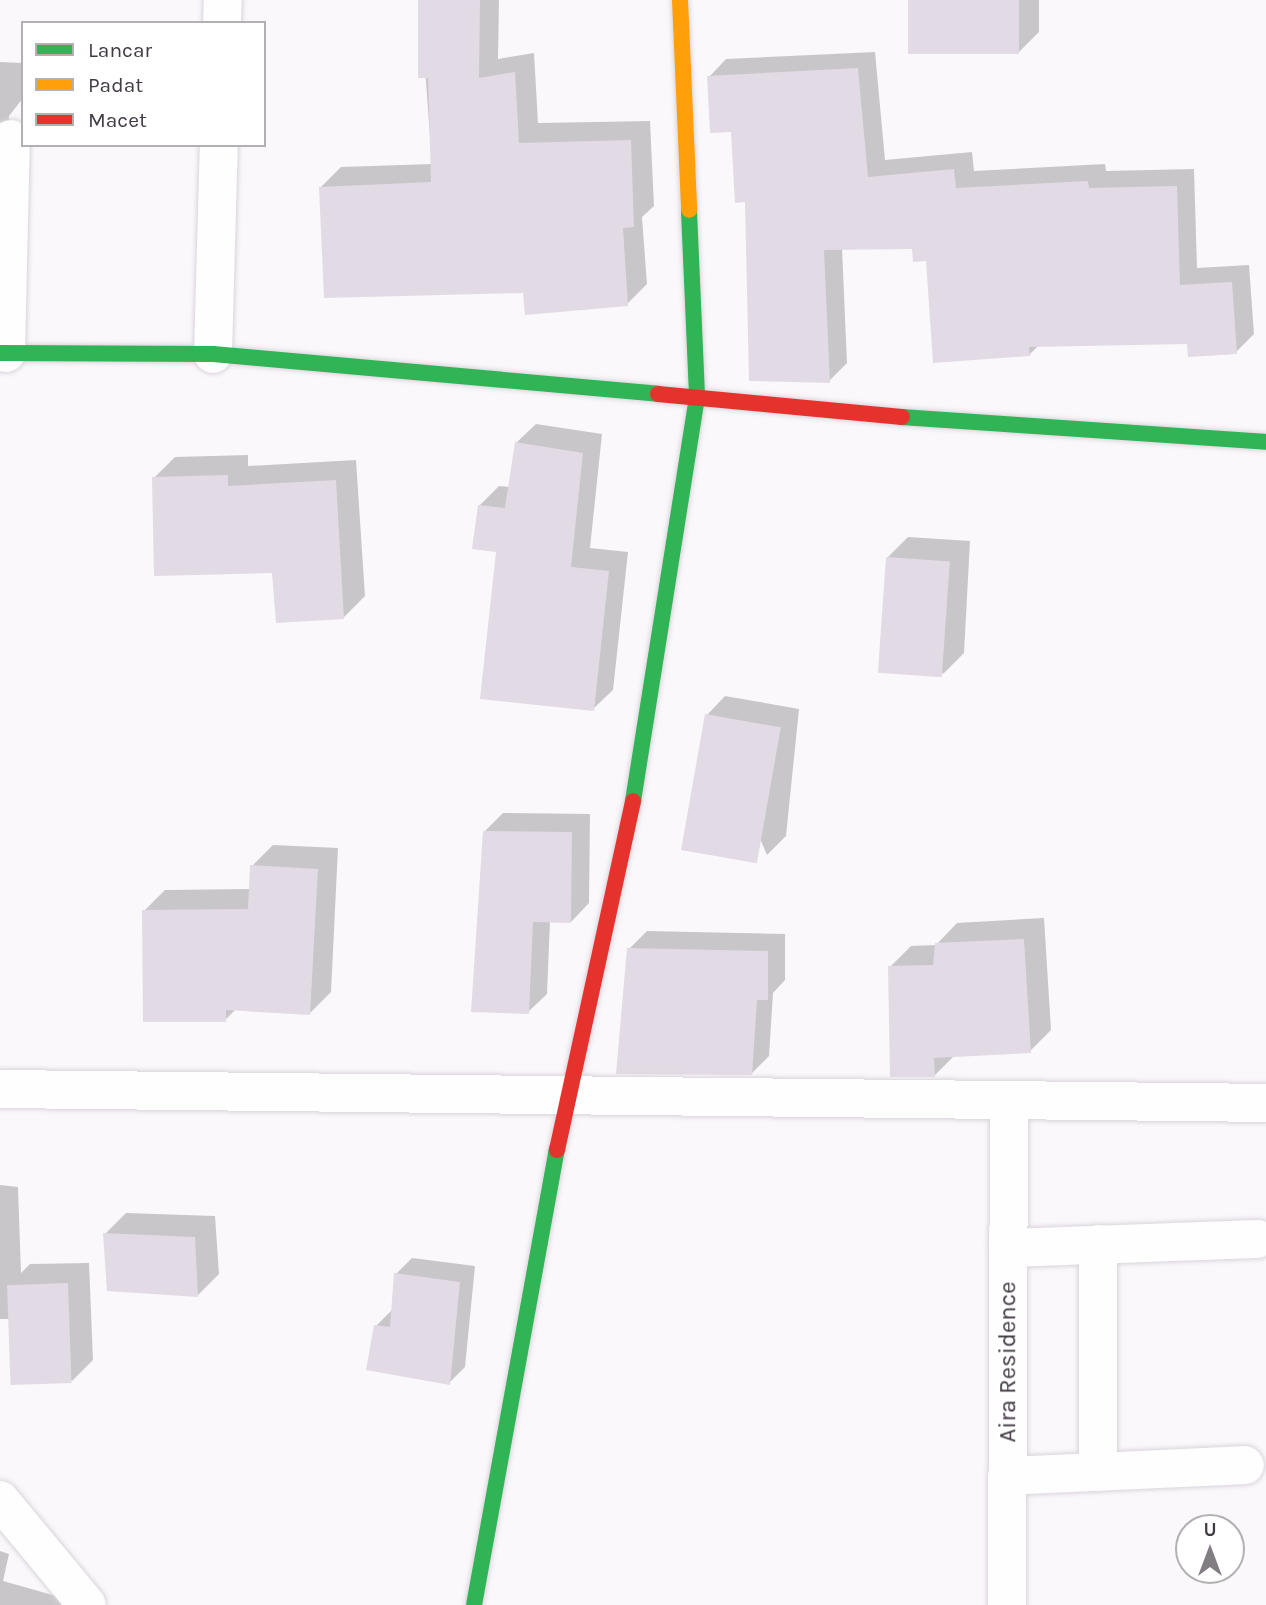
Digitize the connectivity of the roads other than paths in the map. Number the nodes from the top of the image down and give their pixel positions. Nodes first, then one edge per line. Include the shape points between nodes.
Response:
1 (223, 0) edge
2 (680, 0) edge
3 (222, 21) edge
4 (11, 139) dead end
5 (219, 147) edge
6 (3, 353) edge
7 (214, 354) junction
8 (697, 395) junction
9 (1266, 442) edge
10 (0, 1089) edge
11 (566, 1099) junction
12 (1009, 1103) junction
13 (1266, 1103) edge
14 (1258, 1238) dead end
15 (1098, 1244) junction
16 (1008, 1248) junction
17 (1245, 1465) dead end
18 (1098, 1472) junction
19 (1007, 1476) junction
20 (0, 1500) edge
21 (87, 1605) edge
22 (474, 1605) edge
23 (1007, 1605) edge

1 - 3 street
2 - 8 street
4 - 6 street
5 - 7 street
6 - 7 street
7 - 8 street
8 - 9 street via 994,425
8 - 11 street via 640,771
10 - 11 street
11 - 12 street
11 - 22 street
12 - 13 street
12 - 16 street, Aira Residence
14 - 15 street, Aira Residence
15 - 16 street, Aira Residence
15 - 18 street
16 - 19 street, Aira Residence
17 - 18 street, Aira Residence
18 - 19 street, Aira Residence
19 - 23 street, Aira Residence
20 - 21 street

